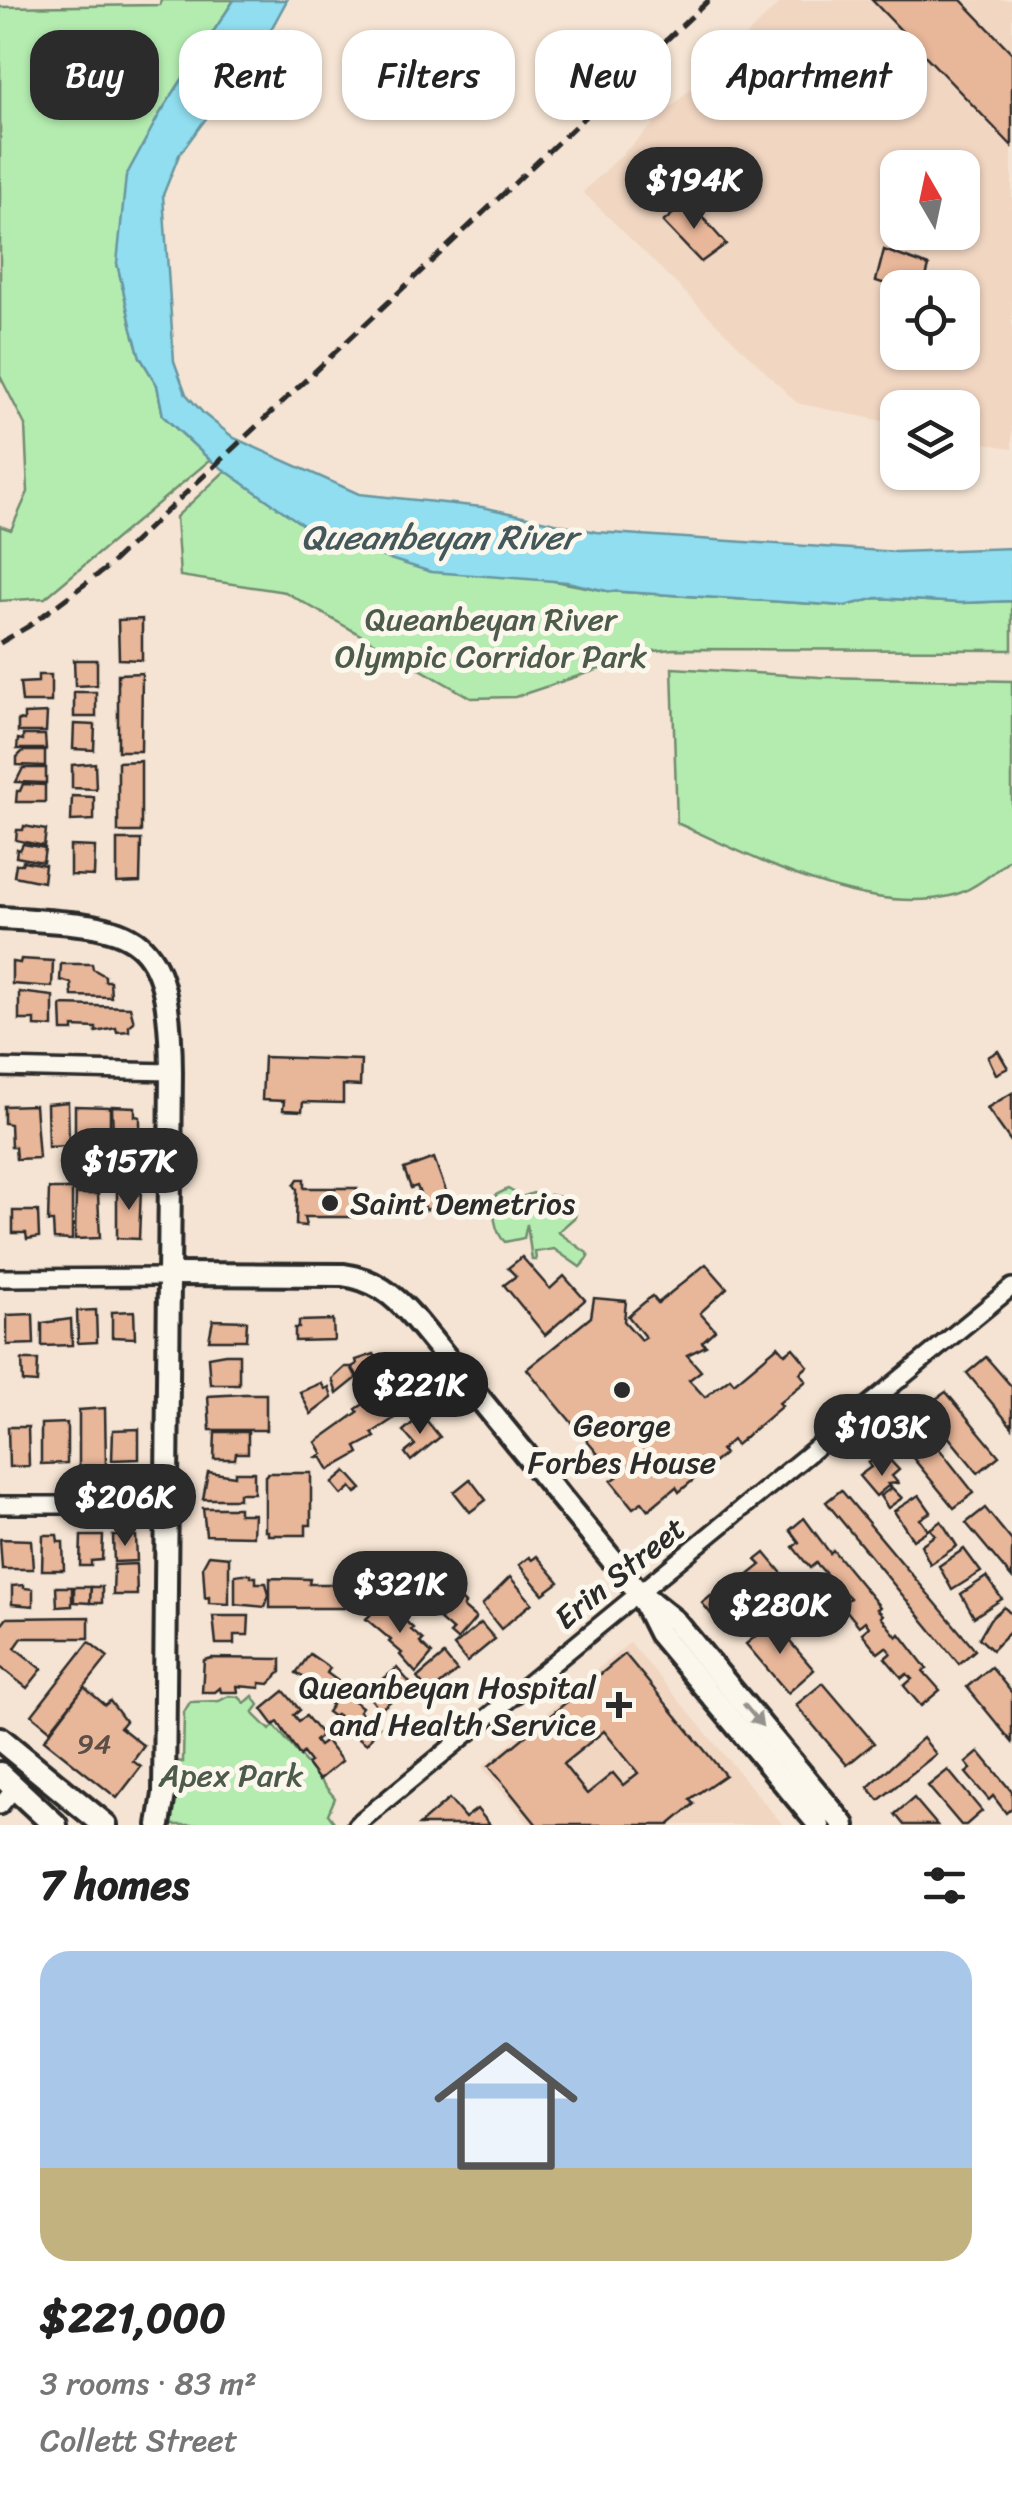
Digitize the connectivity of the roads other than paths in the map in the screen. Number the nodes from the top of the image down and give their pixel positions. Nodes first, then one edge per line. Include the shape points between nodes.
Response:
1 (0, 918) edge
2 (0, 1068) edge
3 (171, 1072) junction
4 (168, 1276) junction
5 (0, 1278) edge
6 (1012, 1287) edge
7 (164, 1505) junction
8 (0, 1506) edge
9 (639, 1593) junction
10 (0, 1739) edge
11 (34, 1766) junction
12 (5, 1789) edge
13 (56, 1825) edge
14 (105, 1825) edge
15 (159, 1825) edge
16 (356, 1825) edge
17 (818, 1825) edge
18 (844, 1825) edge

1 - 3 street via 100,927 137,942 165,990
2 - 3 street
3 - 4 street
4 - 5 street
4 - 7 street
4 - 9 street via 344,1275 388,1292
6 - 9 street, Erin Street
7 - 8 street
7 - 15 street
9 - 16 street, Erin Street
9 - 17 street via 659,1633
9 -> 18 street via 674,1621
10 - 11 main road
11 - 12 main road
11 - 14 main road
12 - 13 main road

